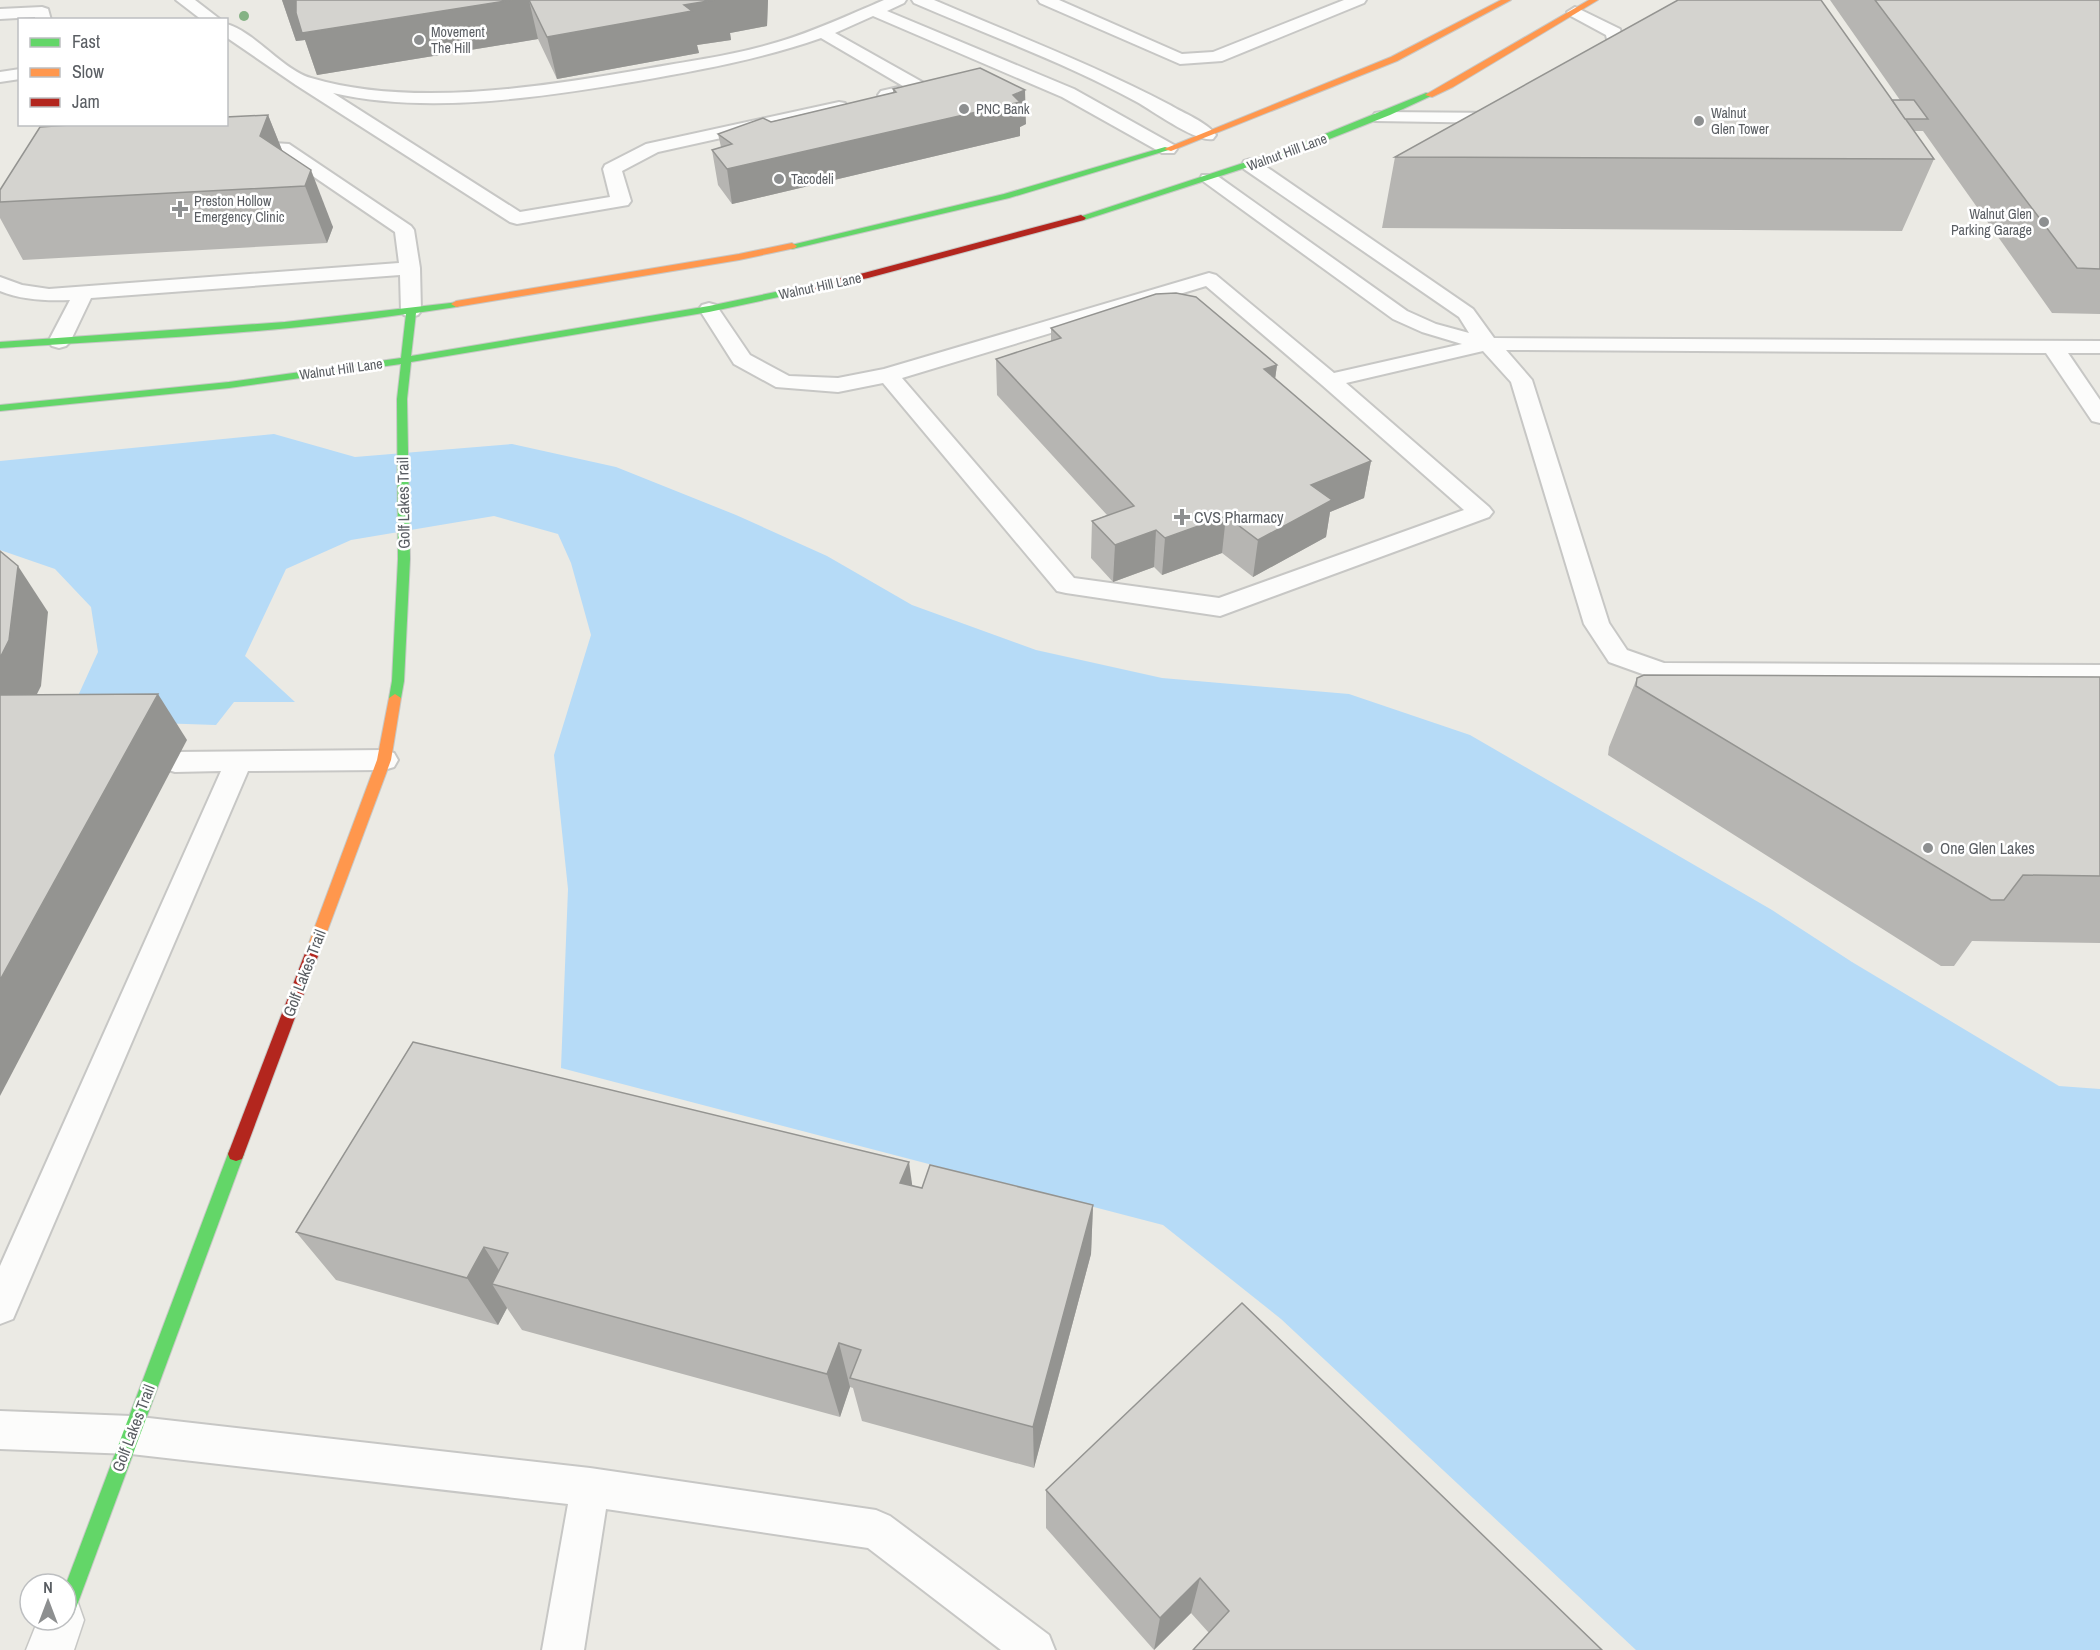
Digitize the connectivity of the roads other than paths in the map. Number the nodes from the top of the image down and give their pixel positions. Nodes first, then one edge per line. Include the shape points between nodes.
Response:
1 (184, 0) edge
2 (898, 0) edge
3 (920, 0) edge
4 (1046, 0) edge
5 (1358, 0) edge
6 (1507, 0) edge
7 (1594, 0) edge
8 (874, 10) junction
9 (1575, 12) junction
10 (0, 14) edge
11 (43, 18) edge
12 (210, 18) edge
13 (228, 30) edge
14 (822, 32) junction
15 (1601, 73) edge
16 (18, 74) edge
17 (0, 77) edge
18 (302, 81) junction
19 (874, 98) edge
20 (854, 103) edge
21 (1381, 117) junction
22 (1521, 118) edge
23 (1211, 138) junction
24 (228, 146) edge
25 (1168, 149) junction
26 (1233, 153) dead end
27 (1251, 165) junction
28 (1209, 179) junction
29 (410, 268) junction
30 (0, 283) edge
31 (84, 292) junction
32 (709, 309) junction
33 (411, 310) junction
34 (59, 342) junction
35 (1488, 344) junction
36 (0, 345) edge
37 (2052, 346) junction
38 (2100, 346) edge
39 (406, 360) junction
40 (888, 375) junction
41 (1329, 380) junction
42 (0, 408) edge
43 (2100, 416) edge
44 (2100, 674) edge
45 (384, 760) junction
46 (239, 761) junction
47 (175, 762) dead end
48 (0, 1307) edge
49 (0, 1430) edge
50 (131, 1435) junction
51 (590, 1487) junction
52 (78, 1576) edge
53 (57, 1632) edge
54 (50, 1650) edge
55 (563, 1650) edge
56 (1034, 1650) edge

1 - 12 lane
2 - 8 lane
3 - 23 lane via 1104,79 1178,116
4 - 5 lane via 1180,59 1216,57
6 - 23 main road via 1394,59
7 - 9 main road, Walnut Hill Lane
8 - 14 lane
8 - 25 lane via 1068,93
9 - 15 lane via 1614,32 1621,62
9 - 21 main road, Walnut Hill Lane via 1449,86
10 - 11 lane via 42,12
13 - 18 lane
14 - 18 lane via 732,58 554,90 403,97 356,93
14 - 19 lane via 918,87
16 - 17 lane
18 - 20 lane via 517,219 621,201 612,169 652,148
21 - 22 lane
21 - 27 main road, Walnut Hill Lane
23 - 25 main road
24 - 29 lane via 283,148 404,230
25 - 28 main road
25 - 33 main road via 1006,196 854,233 739,257
26 - 27 main road
27 - 28 main road, Walnut Hill Lane
27 - 35 lane via 1442,295 1466,314
28 - 32 main road, Walnut Hill Lane via 1062,224 865,276
28 - 35 lane via 1400,315 1429,328
29 - 31 lane
29 - 33 lane
30 - 31 lane via 18,291 49,295
31 - 34 lane
32 - 39 main road, Walnut Hill Lane
32 - 40 lane via 742,358 784,381 838,385
33 - 34 main road
33 - 39 main road, Golf Lakes Trail
34 - 36 main road
35 - 37 lane
35 - 41 lane
35 - 44 lane via 1521,380 1597,624 1618,656 1662,672
37 - 38 lane
37 - 43 lane
39 - 42 main road, Walnut Hill Lane via 229,385
39 - 45 main road, Golf Lakes Trail via 398,681
40 - 41 lane via 1209,279
40 - 41 lane via 1066,585 1220,607 1481,512
45 - 46 lane
45 - 50 main road, Golf Lakes Trail
46 - 47 lane
46 - 48 lane
49 - 50 lane
50 - 51 lane
50 - 52 main road, Golf Lakes Trail
51 - 55 lane
51 - 56 lane via 876,1530
53 - 54 street

